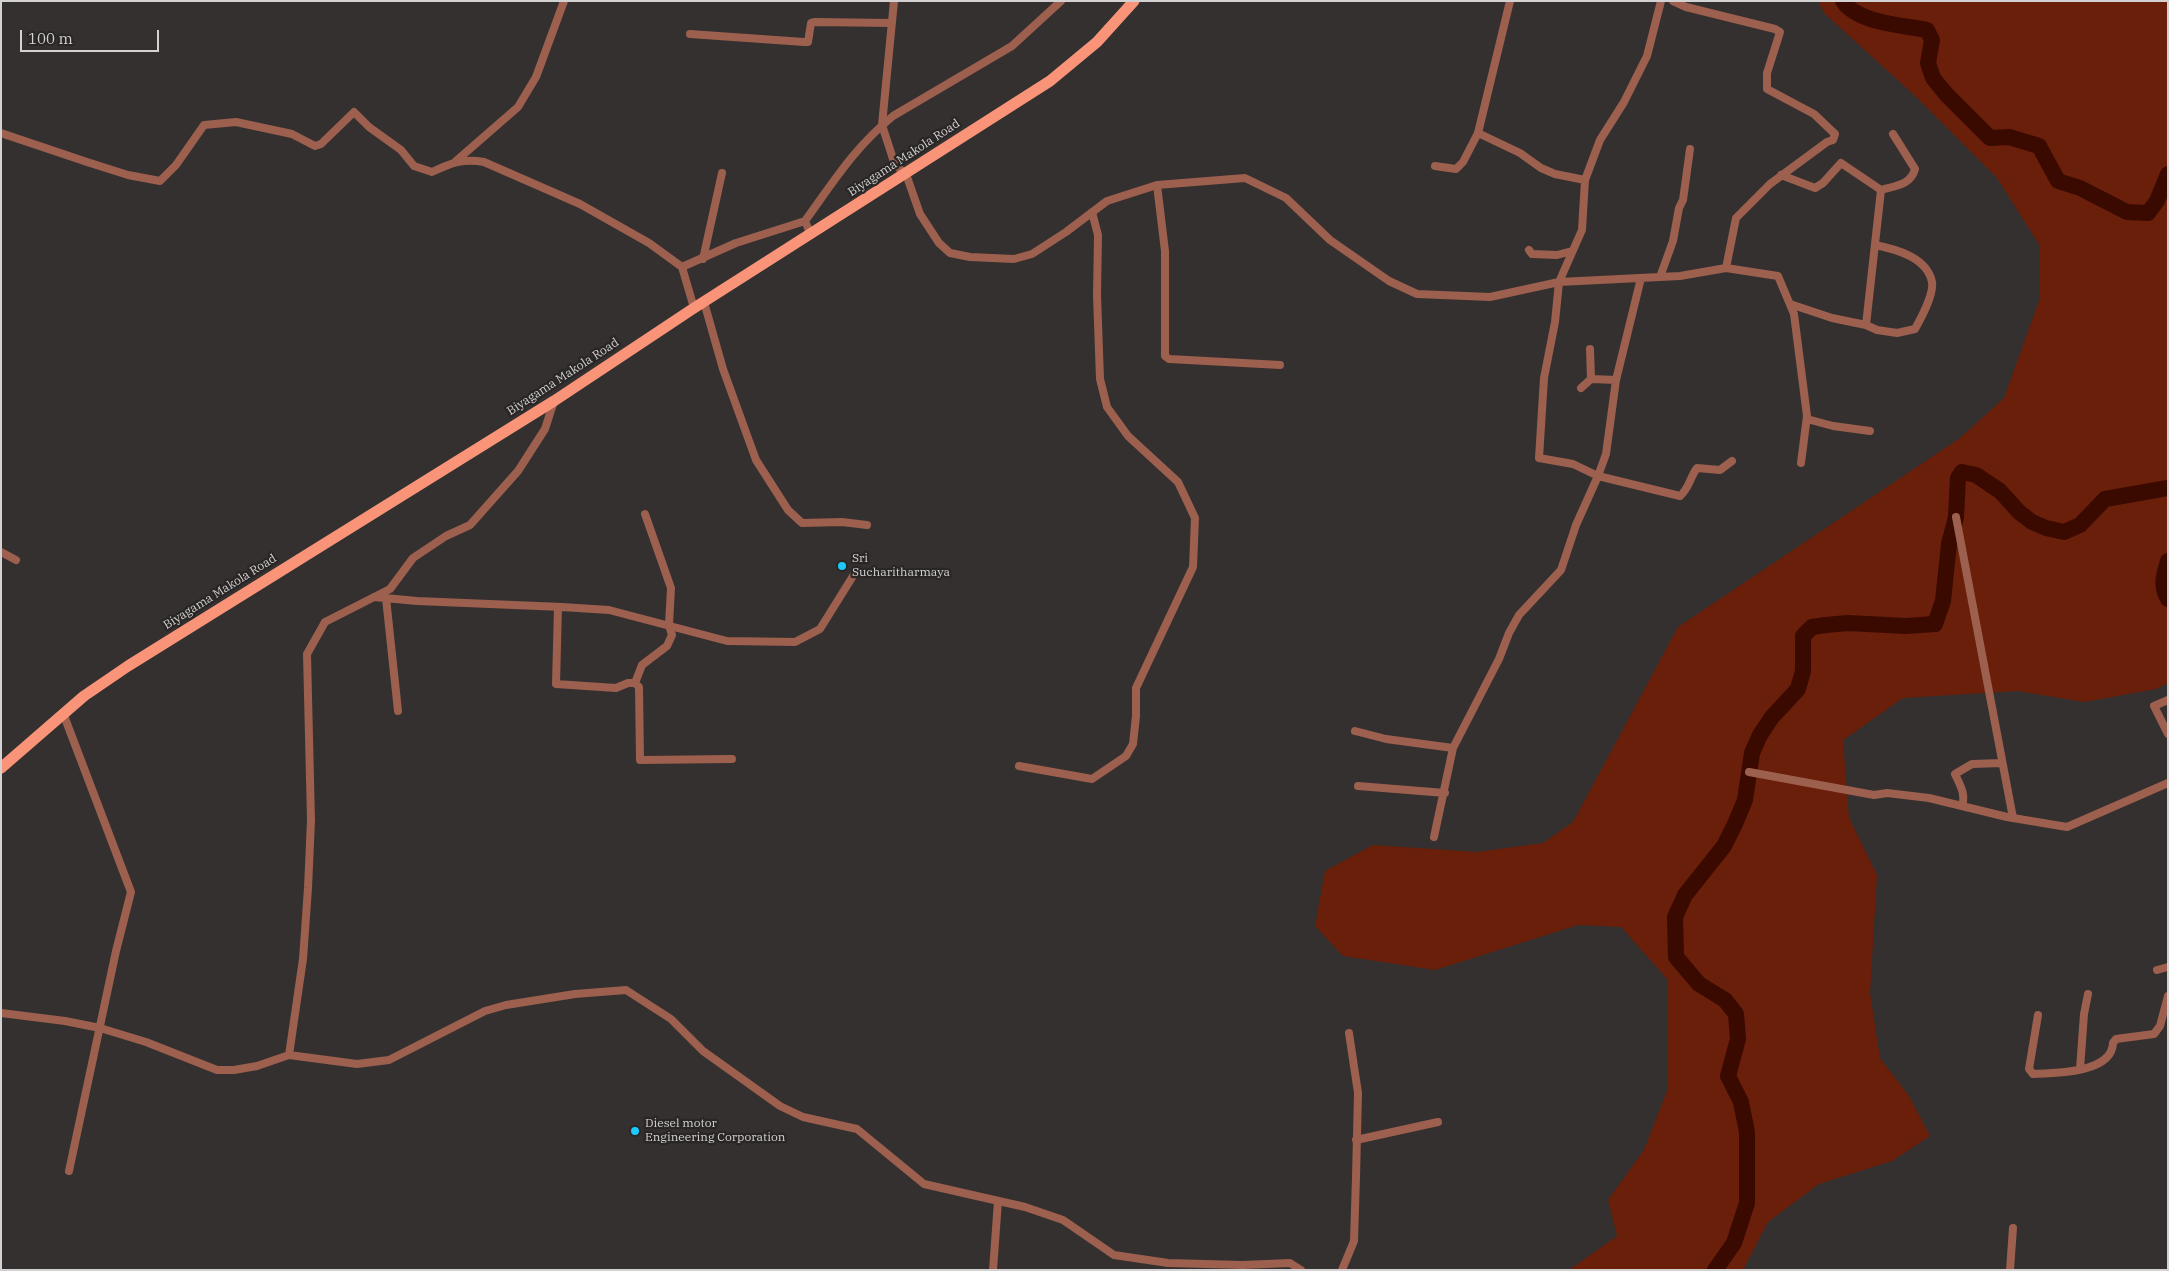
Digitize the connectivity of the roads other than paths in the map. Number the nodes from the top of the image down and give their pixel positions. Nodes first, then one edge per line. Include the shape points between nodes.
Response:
1 (564, 1) edge
2 (894, 1) edge
3 (1061, 1) edge
4 (1134, 1) edge
5 (1510, 1) edge
6 (1661, 1) edge
7 (1673, 1) edge
8 (891, 23) junction
9 (690, 34) dead end
10 (882, 125) junction
11 (1, 132) edge
12 (1478, 133) junction
13 (1893, 134) dead end
14 (1690, 149) dead end
15 (452, 164) junction
16 (1435, 166) dead end
17 (722, 174) dead end
18 (906, 174) junction
19 (1781, 175) junction
20 (1585, 180) junction
21 (1157, 185) junction
22 (1881, 190) junction
23 (1092, 212) junction
24 (805, 221) junction
25 (811, 234) junction
26 (1875, 245) junction
27 (1529, 250) dead end
28 (1572, 251) junction
29 (703, 259) junction
30 (682, 267) junction
31 (1726, 268) junction
32 (1660, 277) junction
33 (1641, 278) junction
34 (1559, 282) junction
35 (1790, 304) junction
36 (699, 305) junction
37 (1866, 325) junction
38 (1590, 349) dead end
39 (1280, 365) dead end
40 (1591, 379) junction
41 (1616, 380) junction
42 (1581, 388) dead end
43 (554, 401) junction
44 (1807, 419) junction
45 (1870, 431) dead end
46 (1732, 461) dead end
47 (1801, 463) dead end
48 (1598, 476) junction
49 (645, 514) dead end
50 (1956, 517) dead end
51 (867, 525) dead end
52 (1, 552) edge
53 (16, 560) dead end
54 (853, 576) dead end
55 (374, 597) junction
56 (386, 598) junction
57 (558, 606) junction
58 (669, 625) junction
59 (635, 683) junction
60 (2168, 700) edge
61 (398, 711) dead end
62 (63, 714) junction
63 (1355, 731) dead end
64 (2168, 734) edge
65 (1453, 748) junction
66 (732, 759) dead end
67 (2002, 763) junction
68 (1019, 766) dead end
69 (1, 768) edge
70 (1749, 772) dead end
71 (2168, 782) edge
72 (1358, 786) dead end
73 (1445, 793) junction
74 (1962, 806) junction
75 (2013, 818) junction
76 (1434, 837) dead end
77 (2168, 967) edge
78 (2157, 970) dead end
79 (2088, 994) dead end
80 (2168, 996) edge
81 (1, 1013) edge
82 (2038, 1015) dead end
83 (100, 1028) junction
84 (1349, 1033) dead end
85 (290, 1056) junction
86 (2080, 1069) junction
87 (1438, 1122) dead end
88 (1356, 1140) junction
89 (69, 1172) dead end
90 (998, 1201) junction
91 (2013, 1228) dead end
92 (993, 1270) edge
93 (1301, 1270) edge
94 (1342, 1270) edge
95 (2010, 1270) edge

1 - 15 street via 536,77 518,108
2 - 8 street
3 - 10 street via 1012,46
4 - 18 main road, Biyagama Makola Road via 1097,42 1050,81
5 - 12 street
6 - 20 street via 1647,56 1600,140
7 - 19 street via 1780,32 1767,73 1767,88 1814,114 1835,134 1833,140
8 - 9 street via 815,22 811,23 808,42
8 - 10 street
10 - 18 street via 895,164
10 - 24 street via 852,154
11 - 15 street via 88,162 160,181 176,166 204,125 236,122 292,134 315,146 354,112 401,150 414,166 432,172
12 - 16 street via 1456,169
12 - 20 street via 1548,171
13 - 22 street via 1915,169 1908,182
14 - 32 street via 1683,200
15 - 30 street via 468,159 484,162 580,204 650,243
17 - 29 street
18 - 23 street via 920,214 939,243 950,253 1014,258 1032,254
18 - 25 main road, Biyagama Makola Road
19 - 22 street via 1815,188 1841,163
19 - 31 street via 1736,218
20 - 28 street via 1582,230
21 - 23 street via 1107,201
21 - 34 street via 1245,178 1286,198 1330,240 1389,281 1417,294 1490,298
21 - 39 street via 1165,251 1165,356 1169,359
22 - 26 street
23 - 68 street via 1098,235 1100,379 1107,407 1128,436 1178,482 1195,518 1193,567 1136,688 1133,744 1126,756 1092,778
24 - 25 street
24 - 29 street via 736,243
25 - 36 main road, Biyagama Makola Road
26 - 37 street
26 - 37 street via 1910,255 1925,268 1932,282 1926,310 1915,329 1898,333
27 - 28 street via 1532,254 1557,255
28 - 34 street
29 - 30 street
30 - 36 street
31 - 32 street
31 - 35 street via 1778,276
32 - 33 street
33 - 34 street
33 - 41 street
34 - 48 street via 1544,378 1539,458 1573,464
35 - 37 street
35 - 44 street
36 - 43 main road, Biyagama Makola Road
36 - 51 street via 756,460 788,510 802,523
38 - 40 street
40 - 41 street
40 - 42 street
41 - 48 street via 1606,454
43 - 55 street via 545,429 518,472 470,525 446,536 413,558 390,589
43 - 62 main road, Biyagama Makola Road via 128,666
44 - 45 street
44 - 47 street
46 - 48 street via 1720,470 1697,468 1680,496
48 - 65 street via 1560,570 1518,615
49 - 58 street via 671,588
50 - 67 street
52 - 53 street
54 - 58 street via 820,629 795,642 727,641
55 - 56 street
55 - 85 street via 325,622 307,654 311,820 303,959
56 - 57 street via 460,604
56 - 61 street
57 - 58 street via 609,610
57 - 59 street via 556,684 616,688
58 - 59 street via 672,635 667,646 642,664
59 - 66 street via 639,688 640,760
60 - 64 street via 2154,706
62 - 69 main road, Biyagama Makola Road
62 - 83 street via 131,892
63 - 65 street via 1386,739
65 - 73 street
67 - 74 street via 1972,764 1955,774 1964,793
67 - 75 street
70 - 74 street via 1874,795 1887,792
71 - 75 street via 2067,827
72 - 73 street
73 - 76 street
74 - 75 street
77 - 78 street
79 - 86 street
80 - 86 street via 2160,1026 2154,1034 2116,1040 2113,1050 2094,1068
81 - 83 street
82 - 86 street via 2029,1069 2034,1074
83 - 85 street via 217,1070 257,1066
83 - 89 street
84 - 88 street via 1358,1093
85 - 90 street via 357,1064 390,1060 486,1011 506,1005 626,990 671,1019 703,1051 780,1106 803,1117 857,1129 924,1184
87 - 88 street
88 - 94 street via 1354,1241
90 - 92 street
90 - 93 street via 1063,1220 1114,1255 1168,1263 1290,1263
91 - 95 street

